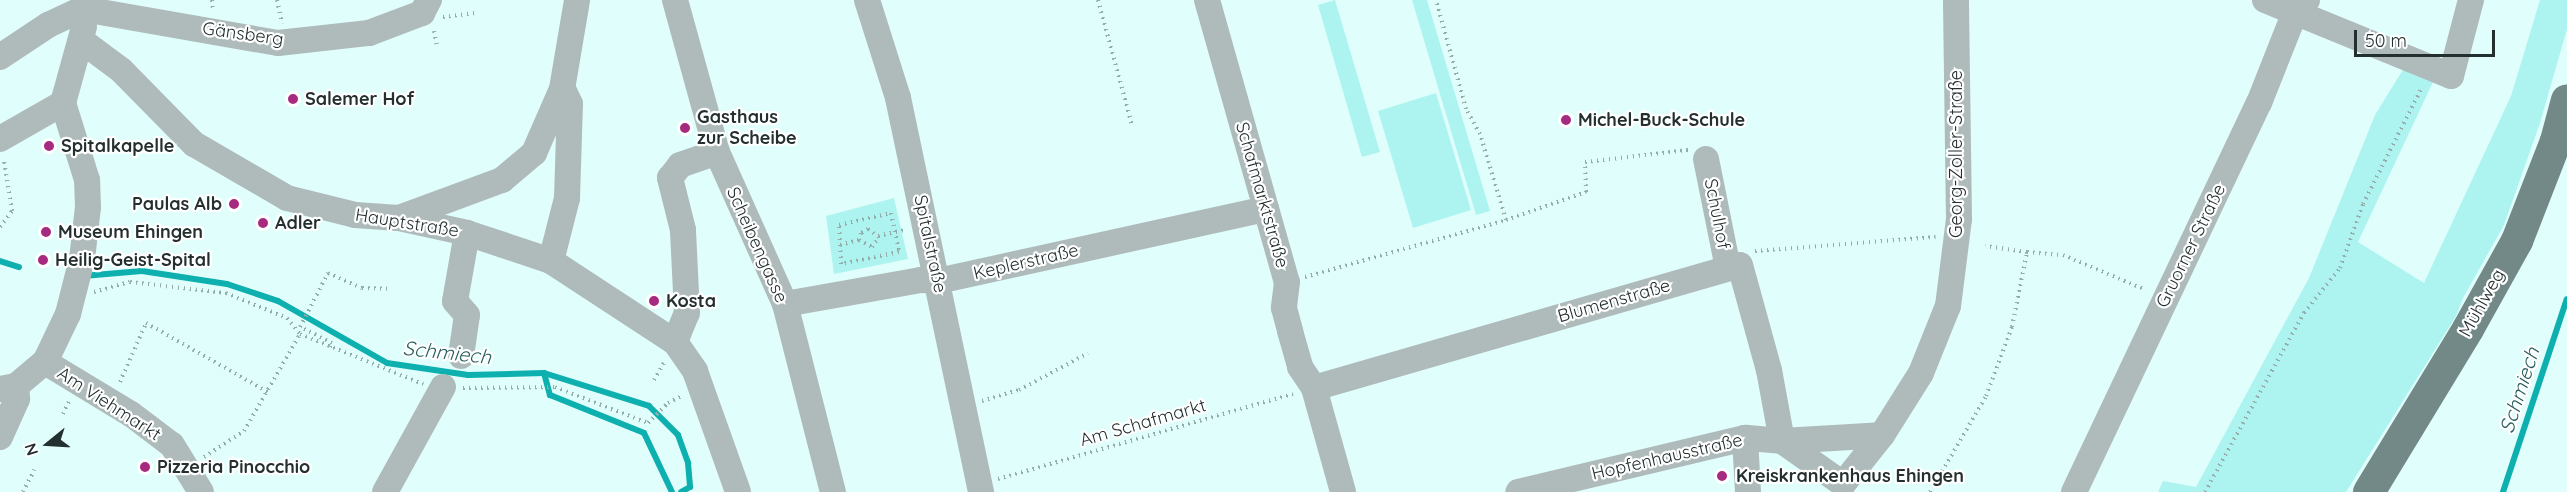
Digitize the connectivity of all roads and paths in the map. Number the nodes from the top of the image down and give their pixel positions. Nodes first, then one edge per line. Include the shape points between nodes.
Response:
1 (577, 0) edge
2 (675, 0) edge
3 (867, 0) edge
4 (1098, 0) edge
5 (1207, 0) edge
6 (1436, 0) edge
7 (1956, 0) edge
8 (2265, 0) edge
9 (2471, 0) edge
10 (82, 4) edge
11 (2301, 6) edge
12 (433, 9) edge
13 (477, 13) dead end
14 (82, 41) junction
15 (0, 57) edge
16 (2441, 72) junction
17 (562, 89) junction
18 (2567, 100) edge
19 (63, 103) junction
20 (1132, 125) dead end
21 (0, 139) edge
22 (717, 152) junction
23 (1706, 159) joint
24 (1266, 209) junction
25 (399, 218) junction
26 (865, 219) junction
27 (1506, 220) junction
28 (0, 227) edge
29 (866, 229) junction
30 (903, 231) dead end
31 (895, 232) junction
32 (467, 233) junction
33 (1957, 235) junction
34 (878, 236) junction
35 (859, 240) junction
36 (840, 245) junction
37 (1985, 246) dead end
38 (871, 247) junction
39 (2026, 252) junction
40 (872, 257) junction
41 (550, 261) junction
42 (1734, 267) junction
43 (938, 281) junction
44 (1287, 282) junction
45 (387, 289) dead end
46 (73, 295) junction
47 (785, 304) junction
48 (2163, 305) junction
49 (300, 334) junction
50 (675, 342) junction
51 (330, 347) junction
52 (1088, 353) dead end
53 (461, 356) dead end
54 (45, 362) junction
55 (8, 387) edge
56 (443, 387) junction
57 (1314, 388) junction
58 (268, 392) junction
59 (111, 402) junction
60 (668, 403) dead end
61 (963, 406) junction
62 (1882, 435) junction
63 (0, 437) edge
64 (1745, 438) junction
65 (1782, 441) junction
66 (188, 467) junction
67 (34, 470) dead end
68 (980, 488) edge
69 (23, 492) edge
70 (201, 492) edge
71 (385, 492) edge
72 (738, 492) edge
73 (833, 492) edge
74 (1343, 492) edge
75 (1518, 492) edge
76 (1748, 492) edge
77 (1930, 492) edge
78 (2074, 492) edge
79 (2205, 492) edge
80 (2369, 492) edge

1 - 17 street
2 - 22 street, Scheibengasse
3 - 43 street, Spitalstraße via 894,80
4 - 20 path
5 - 24 street, Schafmarktstraße
6 - 27 path via 1466,109 1480,134
7 - 33 street, Georg-Zoller-Straße
8 - 11 street
9 - 16 street
10 - 12 street, Gänsberg via 278,43 369,33
10 - 14 street
10 - 15 street
11 - 16 street via 2404,46
11 - 48 street, Gruorner Straße
12 - 13 path
14 - 19 street
14 - 25 street, Hauptstraße via 121,70 206,157 325,215
16 - 79 path via 2363,204 2340,268 2304,313
17 - 25 street via 534,153 519,168 469,195
17 - 41 street via 570,104 567,198
18 - 80 main road, Mühlweg via 2556,141 2517,241
19 - 21 street
19 - 46 street via 87,180 82,259
21 - 28 path via 12,210
22 - 47 street, Scheibengasse
22 - 50 street via 680,165 670,178 683,230 687,313
23 - 27 path via 1705,148 1585,162 1586,192
23 - 42 street, Schulhof
24 - 43 street, Keplerstraße
24 - 44 street, Schafmarktstraße
25 - 32 street, Hauptstraße
26 - 29 path
26 - 31 path via 891,213
26 - 36 path via 839,225
27 - 44 path
29 - 34 path via 872,229
29 - 35 path
30 - 31 path
31 - 34 path
31 - 40 path via 899,252
32 - 41 street, Hauptstraße
32 - 53 street via 456,301 467,315
33 - 42 path via 1743,252
33 - 62 street, Georg-Zoller-Straße via 1947,306 1921,373
34 - 38 path
35 - 36 path
35 - 38 path
36 - 40 path via 841,264
37 - 39 path
38 - 40 path
39 - 48 path via 2063,255 2155,294 2152,300
39 - 77 path via 2012,327 1986,396
41 - 50 street, Hauptstraße
42 - 57 street, Blumenstraße
42 - 65 street via 1769,370
43 - 47 street, Keplerstraße via 921,280
43 - 61 street, Spitalstraße
44 - 57 street, Schafmarktstraße via 1284,308 1300,367
45 - 51 path via 362,288 328,273 302,325 332,343
46 - 49 path via 84,296 130,282 192,287 261,305 287,318
46 - 54 street
47 - 73 street, Scheibengasse
48 - 78 street, Gruorner Straße
49 - 51 path
49 - 58 path
50 - 72 street, Hauptstraße via 695,371
51 - 56 path via 400,376
52 - 61 path via 1019,390
54 - 55 street, Am Viehmarkt
54 - 59 street, Am Viehmarkt
55 - 63 street via 17,399
56 - 60 path via 555,387 648,423
56 - 71 street
57 - 68 path, Am Schafmarkt
57 - 74 street, Schafmarktstraße
58 - 59 path via 146,323
58 - 66 path via 244,431
59 - 66 street, Am Viehmarkt via 172,445
61 - 68 street, Spitalstraße
62 - 65 street
62 - 65 street, Georg-Zoller-Straße via 1843,484
64 - 65 street, Hopfenhausstraße
64 - 75 street, Hopfenhausstraße
64 - 76 street
66 - 70 street, Am Viehmarkt
67 - 69 path

